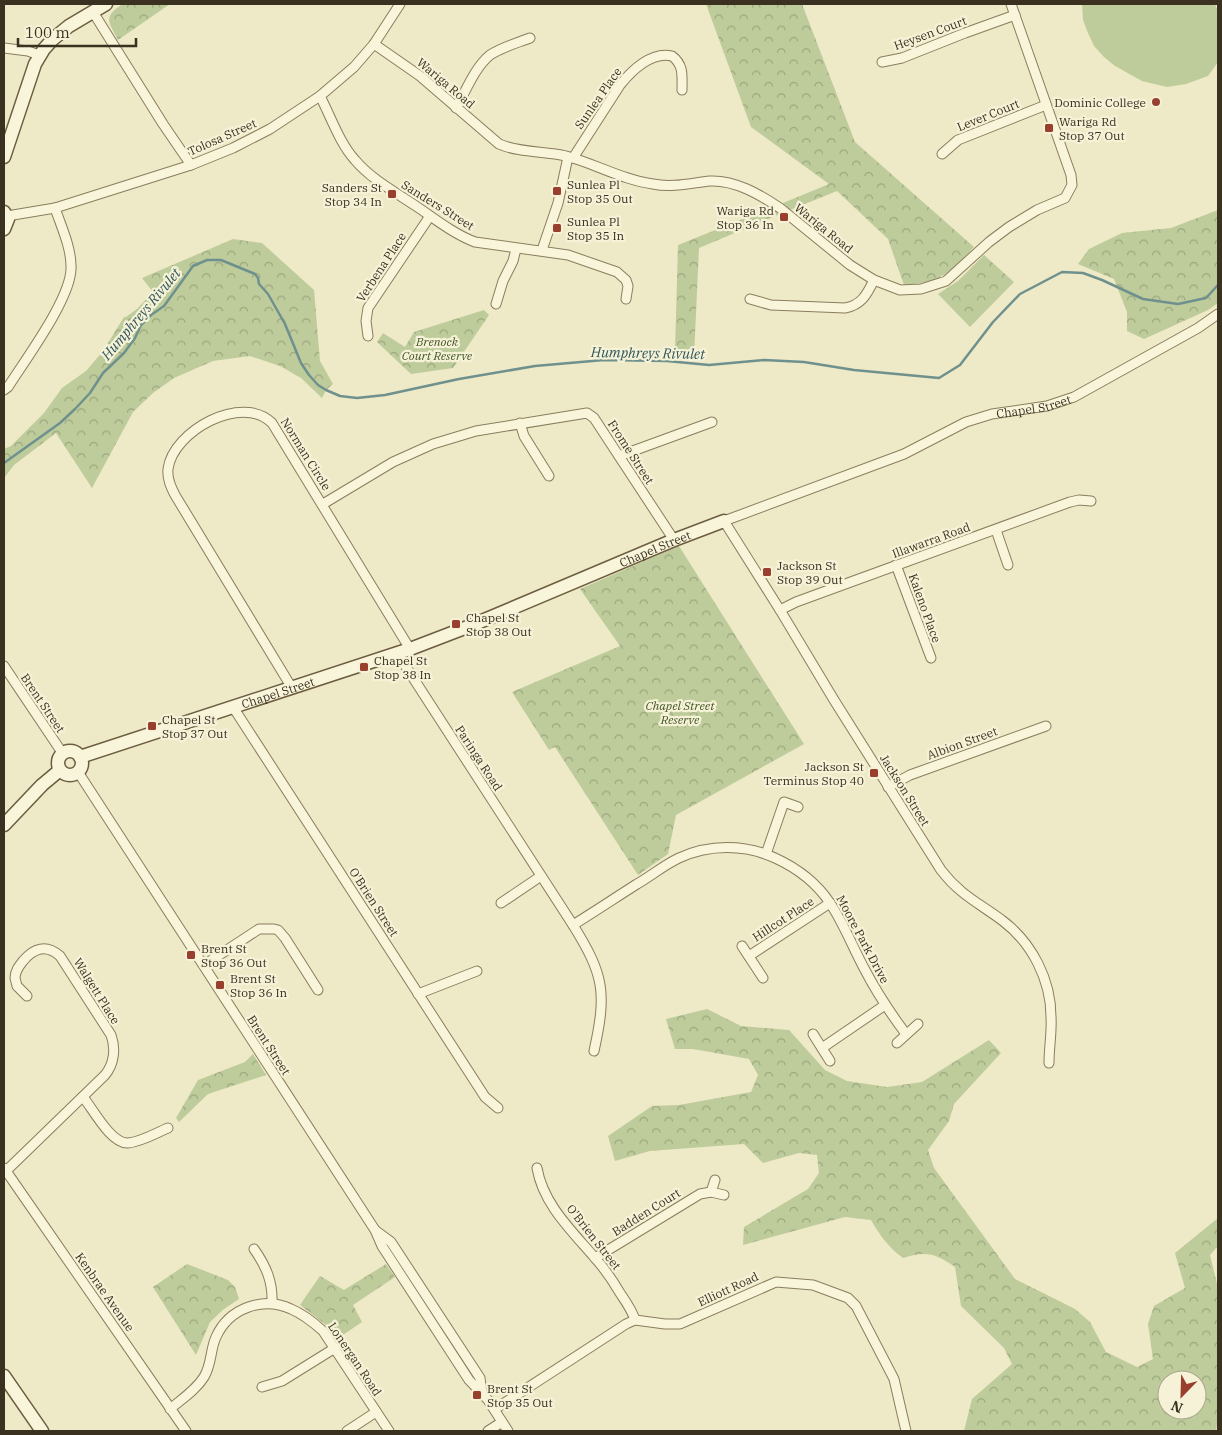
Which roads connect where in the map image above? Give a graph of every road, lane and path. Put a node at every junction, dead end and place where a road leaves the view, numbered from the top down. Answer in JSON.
{"nodes":[{"id":1,"x":106,"y":4,"type":"edge"},
{"id":2,"x":400,"y":4,"type":"edge"},
{"id":3,"x":1011,"y":4,"type":"edge"},
{"id":4,"x":93,"y":12,"type":"junction"},
{"id":5,"x":1015,"y":15,"type":"junction"},
{"id":6,"x":530,"y":38,"type":"dead end"},
{"id":7,"x":374,"y":44,"type":"junction"},
{"id":8,"x":4,"y":48,"type":"edge"},
{"id":9,"x":39,"y":55,"type":"junction"},
{"id":10,"x":882,"y":62,"type":"dead end"},
{"id":11,"x":682,"y":90,"type":"dead end"},
{"id":12,"x":320,"y":96,"type":"junction"},
{"id":13,"x":1046,"y":105,"type":"junction"},
{"id":14,"x":456,"y":108,"type":"junction"},
{"id":15,"x":942,"y":154,"type":"dead end"},
{"id":16,"x":4,"y":157,"type":"edge"},
{"id":17,"x":570,"y":158,"type":"junction"},
{"id":18,"x":191,"y":165,"type":"junction"},
{"id":19,"x":55,"y":208,"type":"junction"},
{"id":20,"x":430,"y":216,"type":"junction"},
{"id":21,"x":5,"y":219,"type":"edge"},
{"id":22,"x":516,"y":249,"type":"junction"},
{"id":23,"x":542,"y":250,"type":"junction"},
{"id":24,"x":874,"y":280,"type":"junction"},
{"id":25,"x":626,"y":299,"type":"dead end"},
{"id":26,"x":750,"y":299,"type":"dead end"},
{"id":27,"x":496,"y":304,"type":"dead end"},
{"id":28,"x":1218,"y":314,"type":"edge"},
{"id":29,"x":368,"y":336,"type":"dead end"},
{"id":30,"x":4,"y":390,"type":"edge"},
{"id":31,"x":712,"y":422,"type":"dead end"},
{"id":32,"x":520,"y":423,"type":"junction"},
{"id":33,"x":619,"y":456,"type":"junction"},
{"id":34,"x":549,"y":476,"type":"dead end"},
{"id":35,"x":1091,"y":501,"type":"dead end"},
{"id":36,"x":323,"y":504,"type":"junction"},
{"id":37,"x":724,"y":522,"type":"junction"},
{"id":38,"x":996,"y":530,"type":"junction"},
{"id":39,"x":674,"y":540,"type":"junction"},
{"id":40,"x":896,"y":565,"type":"junction"},
{"id":41,"x":1008,"y":565,"type":"dead end"},
{"id":42,"x":780,"y":610,"type":"junction"},
{"id":43,"x":410,"y":649,"type":"junction"},
{"id":44,"x":397,"y":654,"type":"junction"},
{"id":45,"x":931,"y":658,"type":"dead end"},
{"id":46,"x":5,"y":672,"type":"edge"},
{"id":47,"x":292,"y":688,"type":"junction"},
{"id":48,"x":233,"y":707,"type":"junction"},
{"id":49,"x":1046,"y":726,"type":"dead end"},
{"id":50,"x":63,"y":754,"type":"junction"},
{"id":51,"x":80,"y":758,"type":"junction"},
{"id":52,"x":60,"y":770,"type":"junction"},
{"id":53,"x":78,"y":772,"type":"junction"},
{"id":54,"x":888,"y":787,"type":"junction"},
{"id":55,"x":798,"y":807,"type":"dead end"},
{"id":56,"x":4,"y":824,"type":"edge"},
{"id":57,"x":766,"y":854,"type":"junction"},
{"id":58,"x":540,"y":876,"type":"junction"},
{"id":59,"x":501,"y":903,"type":"dead end"},
{"id":60,"x":830,"y":903,"type":"junction"},
{"id":61,"x":572,"y":925,"type":"junction"},
{"id":62,"x":742,"y":946,"type":"dead end"},
{"id":63,"x":749,"y":956,"type":"junction"},
{"id":64,"x":204,"y":965,"type":"junction"},
{"id":65,"x":477,"y":971,"type":"dead end"},
{"id":66,"x":763,"y":978,"type":"dead end"},
{"id":67,"x":318,"y":990,"type":"dead end"},
{"id":68,"x":418,"y":994,"type":"junction"},
{"id":69,"x":27,"y":996,"type":"dead end"},
{"id":70,"x":885,"y":1005,"type":"junction"},
{"id":71,"x":918,"y":1024,"type":"dead end"},
{"id":72,"x":813,"y":1034,"type":"dead end"},
{"id":73,"x":906,"y":1034,"type":"junction"},
{"id":74,"x":897,"y":1043,"type":"dead end"},
{"id":75,"x":822,"y":1048,"type":"junction"},
{"id":76,"x":594,"y":1051,"type":"dead end"},
{"id":77,"x":830,"y":1061,"type":"dead end"},
{"id":78,"x":1049,"y":1063,"type":"dead end"},
{"id":79,"x":83,"y":1097,"type":"junction"},
{"id":80,"x":498,"y":1108,"type":"dead end"},
{"id":81,"x":168,"y":1128,"type":"dead end"},
{"id":82,"x":537,"y":1168,"type":"dead end"},
{"id":83,"x":5,"y":1169,"type":"edge"},
{"id":84,"x":715,"y":1180,"type":"dead end"},
{"id":85,"x":712,"y":1192,"type":"junction"},
{"id":86,"x":724,"y":1194,"type":"dead end"},
{"id":87,"x":254,"y":1249,"type":"dead end"},
{"id":88,"x":595,"y":1258,"type":"junction"},
{"id":89,"x":272,"y":1303,"type":"junction"},
{"id":90,"x":634,"y":1320,"type":"junction"},
{"id":91,"x":334,"y":1348,"type":"junction"},
{"id":92,"x":4,"y":1376,"type":"edge"},
{"id":93,"x":262,"y":1386,"type":"dead end"},
{"id":94,"x":170,"y":1409,"type":"junction"},
{"id":95,"x":495,"y":1409,"type":"junction"},
{"id":96,"x":376,"y":1412,"type":"junction"},
{"id":97,"x":502,"y":1422,"type":"junction"},
{"id":98,"x":42,"y":1431,"type":"edge"},
{"id":99,"x":186,"y":1431,"type":"edge"},
{"id":100,"x":347,"y":1431,"type":"edge"},
{"id":101,"x":389,"y":1431,"type":"edge"},
{"id":102,"x":488,"y":1431,"type":"edge"},
{"id":103,"x":508,"y":1431,"type":"edge"},
{"id":104,"x":906,"y":1431,"type":"edge"}],
"edges":[{"from":1,"to":4,"type":"street"},
{"from":2,"to":7,"type":"street","name":"Tolosa Street"},
{"from":3,"to":5,"type":"street","name":"Wariga Road"},
{"from":4,"to":9,"type":"street"},
{"from":4,"to":18,"type":"street"},
{"from":5,"to":10,"type":"street","name":"Heysen Court"},
{"from":5,"to":13,"type":"street","name":"Wariga Road"},
{"from":6,"to":14,"type":"street"},
{"from":7,"to":12,"type":"street","name":"Tolosa Street"},
{"from":7,"to":14,"type":"street","name":"Wariga Road"},
{"from":8,"to":9,"type":"street"},
{"from":9,"to":16,"type":"street"},
{"from":11,"to":17,"type":"street","name":"Sunlea Place"},
{"from":12,"to":18,"type":"street","name":"Tolosa Street"},
{"from":12,"to":20,"type":"street","name":"Sanders Street"},
{"from":13,"to":15,"type":"street","name":"Lever Court"},
{"from":13,"to":24,"type":"street","name":"Wariga Road"},
{"from":14,"to":17,"type":"street","name":"Wariga Road"},
{"from":17,"to":23,"type":"street","name":"Sunlea Place"},
{"from":17,"to":24,"type":"street","name":"Wariga Road"},
{"from":18,"to":19,"type":"street","name":"Tolosa Street"},
{"from":19,"to":21,"type":"street","name":"Tolosa Street"},
{"from":19,"to":30,"type":"street"},
{"from":20,"to":22,"type":"street","name":"Sanders Street"},
{"from":20,"to":29,"type":"street","name":"Verbena Place"},
{"from":22,"to":23,"type":"street","name":"Sanders Street"},
{"from":22,"to":27,"type":"street"},
{"from":23,"to":25,"type":"street","name":"Sanders Street"},
{"from":24,"to":26,"type":"street"},
{"from":28,"to":37,"type":"street","name":"Chapel Street"},
{"from":31,"to":33,"type":"street"},
{"from":32,"to":33,"type":"street","name":"Frome Street"},
{"from":32,"to":34,"type":"street"},
{"from":32,"to":36,"type":"street","name":"Frome Street"},
{"from":33,"to":39,"type":"street","name":"Frome Street"},
{"from":35,"to":38,"type":"street","name":"Illawarra Road"},
{"from":36,"to":43,"type":"street","name":"Norman Circle"},
{"from":36,"to":47,"type":"street","name":"Norman Circle"},
{"from":37,"to":39,"type":"street","name":"Chapel Street"},
{"from":37,"to":42,"type":"street","name":"Jackson Street"},
{"from":38,"to":40,"type":"street","name":"Illawarra Road"},
{"from":38,"to":41,"type":"street"},
{"from":39,"to":43,"type":"street","name":"Chapel Street"},
{"from":40,"to":42,"type":"street","name":"Illawarra Road"},
{"from":40,"to":45,"type":"street","name":"Kaleno Place"},
{"from":42,"to":54,"type":"street","name":"Jackson Street"},
{"from":43,"to":44,"type":"street","name":"Chapel Street"},
{"from":44,"to":47,"type":"street","name":"Chapel Street"},
{"from":44,"to":58,"type":"street","name":"Paringa Road"},
{"from":46,"to":50,"type":"street","name":"Brent Street"},
{"from":47,"to":48,"type":"street","name":"Chapel Street"},
{"from":48,"to":51,"type":"street","name":"Chapel Street"},
{"from":48,"to":68,"type":"street","name":"O'Brien Street"},
{"from":49,"to":54,"type":"street","name":"Albion Street"},
{"from":50,"to":51,"type":"street"},
{"from":50,"to":52,"type":"street"},
{"from":51,"to":53,"type":"street"},
{"from":52,"to":53,"type":"street"},
{"from":52,"to":56,"type":"street"},
{"from":53,"to":64,"type":"street","name":"Brent Street"},
{"from":54,"to":78,"type":"street","name":"Jackson Street"},
{"from":55,"to":57,"type":"street"},
{"from":57,"to":60,"type":"street","name":"Moore Park Drive"},
{"from":57,"to":61,"type":"street","name":"Moore Park Drive"},
{"from":58,"to":59,"type":"street"},
{"from":58,"to":61,"type":"street","name":"Paringa Road"},
{"from":60,"to":63,"type":"street","name":"Hillcot Place"},
{"from":60,"to":70,"type":"street","name":"Moore Park Drive"},
{"from":61,"to":76,"type":"street","name":"Paringa Road"},
{"from":62,"to":63,"type":"street","name":"Hillcot Place"},
{"from":63,"to":66,"type":"street","name":"Hillcot Place"},
{"from":64,"to":67,"type":"street"},
{"from":64,"to":95,"type":"street","name":"Brent Street"},
{"from":65,"to":68,"type":"street"},
{"from":68,"to":80,"type":"street","name":"O'Brien Street"},
{"from":69,"to":79,"type":"street","name":"Walgett Place"},
{"from":70,"to":73,"type":"street","name":"Moore Park Drive"},
{"from":70,"to":75,"type":"street"},
{"from":71,"to":73,"type":"street"},
{"from":72,"to":75,"type":"street"},
{"from":73,"to":74,"type":"street"},
{"from":75,"to":77,"type":"street"},
{"from":79,"to":81,"type":"street"},
{"from":79,"to":83,"type":"street","name":"Walgett Place"},
{"from":82,"to":88,"type":"street","name":"O'Brien Street"},
{"from":83,"to":94,"type":"street","name":"Kenbrae Avenue"},
{"from":84,"to":85,"type":"street"},
{"from":85,"to":86,"type":"street","name":"Badden Court"},
{"from":85,"to":88,"type":"street","name":"Badden Court"},
{"from":87,"to":89,"type":"street"},
{"from":88,"to":90,"type":"street","name":"O'Brien Street"},
{"from":89,"to":91,"type":"street","name":"Lonergan Road"},
{"from":89,"to":94,"type":"street","name":"Lonergan Road"},
{"from":90,"to":95,"type":"street"},
{"from":90,"to":104,"type":"street","name":"Elliott Road"},
{"from":91,"to":93,"type":"street"},
{"from":91,"to":96,"type":"street","name":"Lonergan Road"},
{"from":92,"to":98,"type":"street"},
{"from":94,"to":99,"type":"street","name":"Kenbrae Avenue"},
{"from":95,"to":97,"type":"street","name":"Brent Street"},
{"from":96,"to":100,"type":"street"},
{"from":96,"to":101,"type":"street","name":"Lonergan Road"},
{"from":97,"to":102,"type":"street"},
{"from":97,"to":103,"type":"street","name":"Brent Street"}]}
